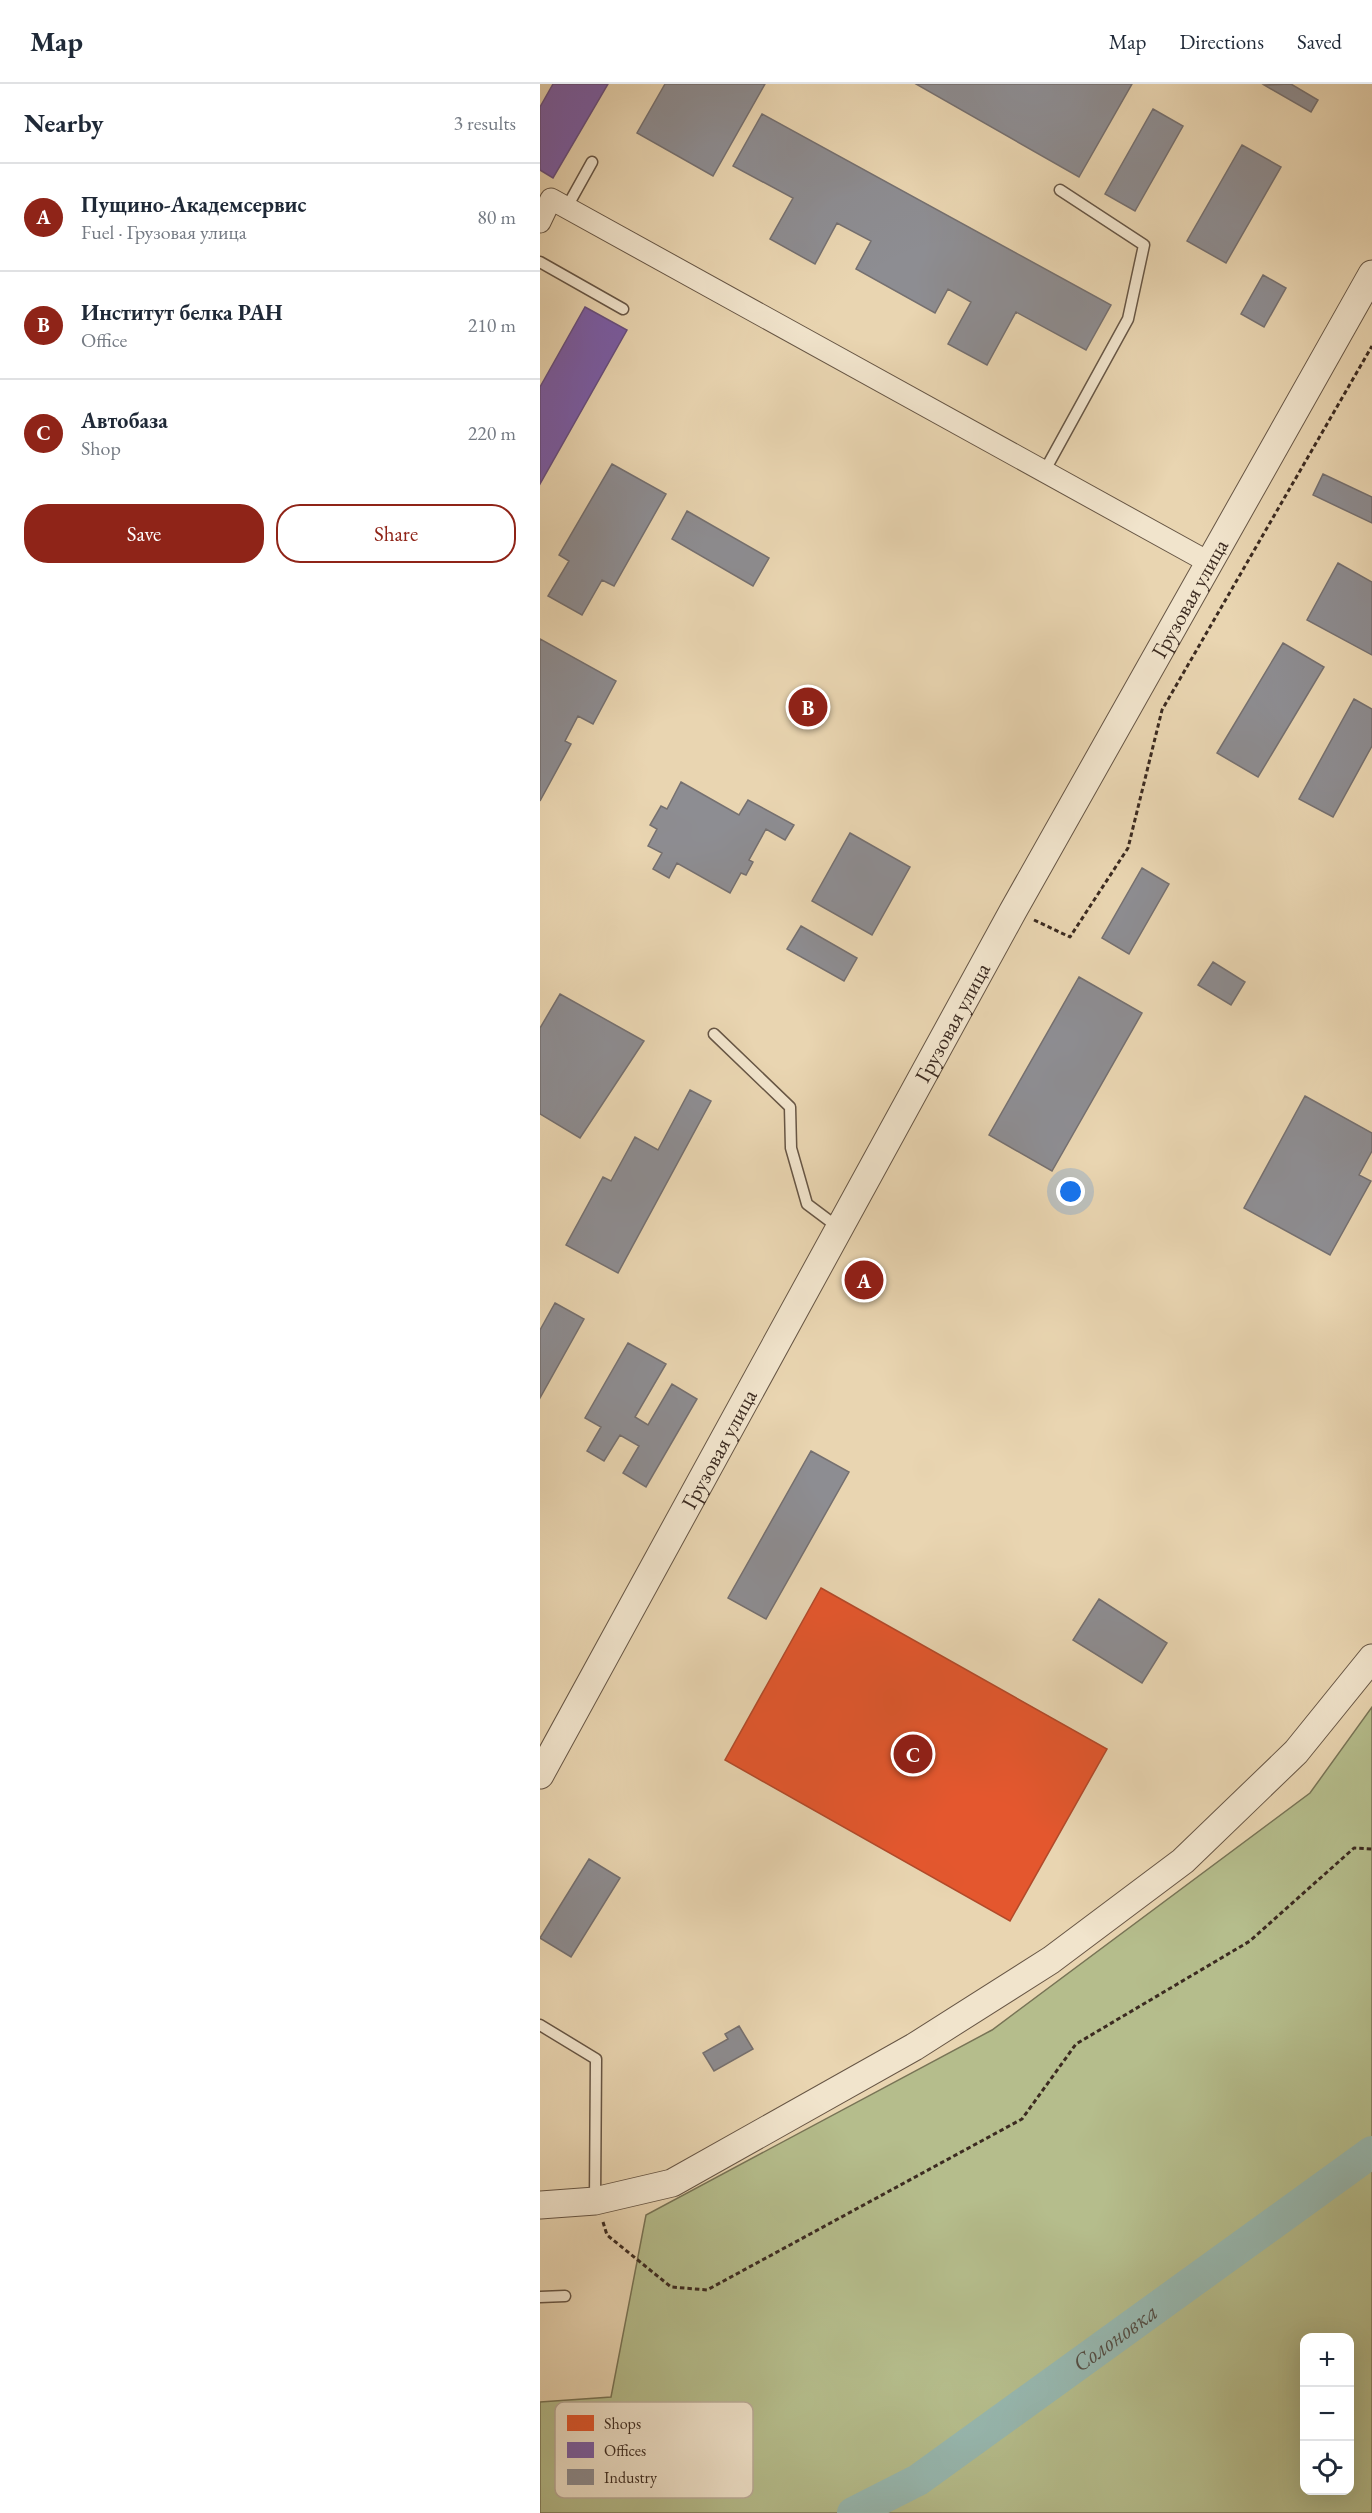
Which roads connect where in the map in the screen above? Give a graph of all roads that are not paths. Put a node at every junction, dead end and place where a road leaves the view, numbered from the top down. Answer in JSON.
{"nodes":[{"id":1,"x":592,"y":162,"type":"dead end"},
{"id":2,"x":1060,"y":190,"type":"dead end"},
{"id":3,"x":567,"y":207,"type":"junction"},
{"id":4,"x":540,"y":222,"type":"edge"},
{"id":5,"x":540,"y":261,"type":"edge"},
{"id":6,"x":1372,"y":273,"type":"edge"},
{"id":7,"x":623,"y":309,"type":"dead end"},
{"id":8,"x":1044,"y":472,"type":"junction"},
{"id":9,"x":1210,"y":563,"type":"junction"},
{"id":10,"x":714,"y":1034,"type":"dead end"},
{"id":11,"x":840,"y":1228,"type":"junction"},
{"id":12,"x":1372,"y":1658,"type":"edge"},
{"id":13,"x":540,"y":1775,"type":"edge"},
{"id":14,"x":540,"y":2025,"type":"edge"},
{"id":15,"x":595,"y":2201,"type":"junction"},
{"id":16,"x":540,"y":2205,"type":"edge"},
{"id":17,"x":540,"y":2296,"type":"edge"},
{"id":18,"x":565,"y":2296,"type":"dead end"}],
"edges":[{"from":1,"to":3,"type":"lane"},
{"from":2,"to":8,"type":"lane"},
{"from":3,"to":4,"type":"street"},
{"from":3,"to":8,"type":"street"},
{"from":5,"to":7,"type":"lane"},
{"from":6,"to":9,"type":"street","name":"Грузовая улица"},
{"from":8,"to":9,"type":"street"},
{"from":9,"to":11,"type":"street","name":"Грузовая улица"},
{"from":10,"to":11,"type":"lane"},
{"from":11,"to":13,"type":"street","name":"Грузовая улица"},
{"from":12,"to":15,"type":"street"},
{"from":14,"to":15,"type":"lane"},
{"from":15,"to":16,"type":"street"},
{"from":17,"to":18,"type":"lane"}]}
